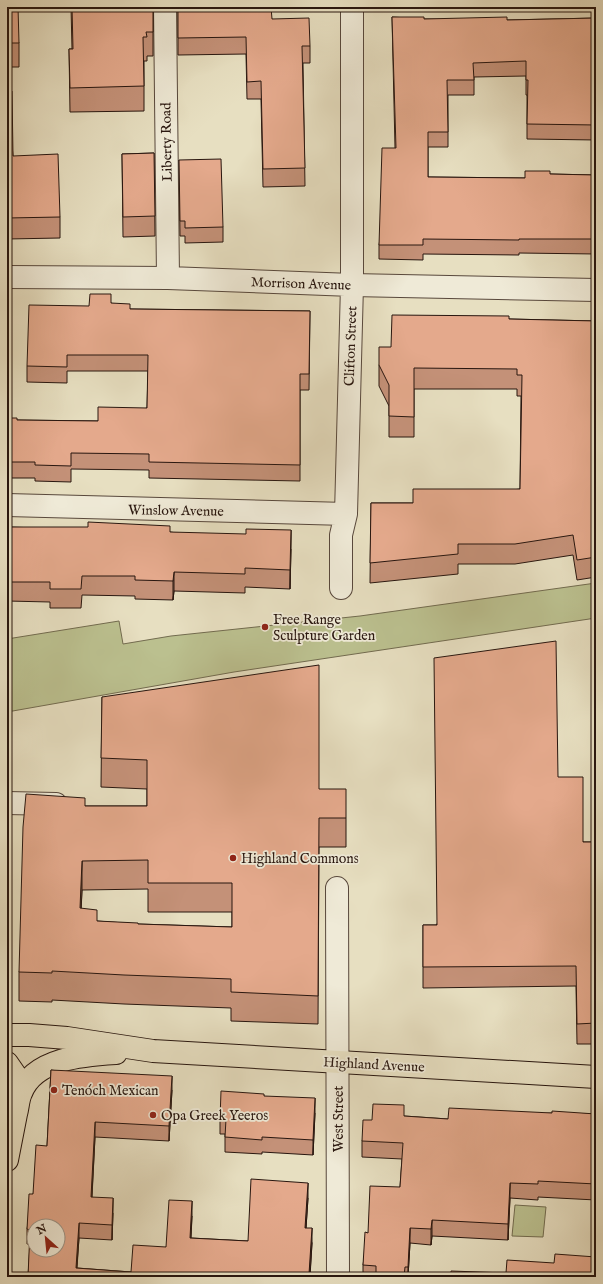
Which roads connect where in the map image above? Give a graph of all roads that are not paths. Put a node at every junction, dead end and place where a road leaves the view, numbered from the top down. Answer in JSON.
{"nodes":[{"id":1,"x":165,"y":7,"type":"edge"},
{"id":2,"x":352,"y":7,"type":"edge"},
{"id":3,"x":7,"y":276,"type":"edge"},
{"id":4,"x":168,"y":278,"type":"junction"},
{"id":5,"x":352,"y":285,"type":"junction"},
{"id":6,"x":596,"y":290,"type":"edge"},
{"id":7,"x":7,"y":506,"type":"edge"},
{"id":8,"x":346,"y":514,"type":"junction"},
{"id":9,"x":341,"y":588,"type":"dead end"},
{"id":10,"x":7,"y":803,"type":"edge"},
{"id":11,"x":74,"y":804,"type":"edge"},
{"id":12,"x":338,"y":888,"type":"dead end"},
{"id":13,"x":7,"y":1035,"type":"edge"},
{"id":14,"x":153,"y":1051,"type":"junction"},
{"id":15,"x":339,"y":1062,"type":"junction"},
{"id":16,"x":7,"y":1063,"type":"edge"},
{"id":17,"x":596,"y":1077,"type":"edge"},
{"id":18,"x":20,"y":1094,"type":"junction"},
{"id":19,"x":7,"y":1160,"type":"edge"},
{"id":20,"x":338,"y":1277,"type":"edge"}],
"edges":[{"from":1,"to":4,"type":"street","name":"Liberty Road"},
{"from":2,"to":5,"type":"street","name":"Clifton Street"},
{"from":3,"to":4,"type":"street","name":"Morrison Avenue"},
{"from":4,"to":5,"type":"street","name":"Morrison Avenue"},
{"from":5,"to":6,"type":"street","name":"Morrison Avenue"},
{"from":5,"to":8,"type":"street","name":"Clifton Street"},
{"from":7,"to":8,"type":"street","name":"Winslow Avenue"},
{"from":8,"to":9,"type":"street","name":"Clifton Street"},
{"from":10,"to":11,"type":"street"},
{"from":12,"to":15,"type":"street","name":"West Street"},
{"from":13,"to":14,"type":"main road","name":"Highland Avenue"},
{"from":14,"to":15,"type":"main road","name":"Highland Avenue"},
{"from":14,"to":18,"type":"main road","name":"Highland Avenue"},
{"from":15,"to":17,"type":"main road","name":"Highland Avenue"},
{"from":15,"to":20,"type":"street","name":"West Street"},
{"from":16,"to":18,"type":"main road"},
{"from":18,"to":19,"type":"main road"}]}
